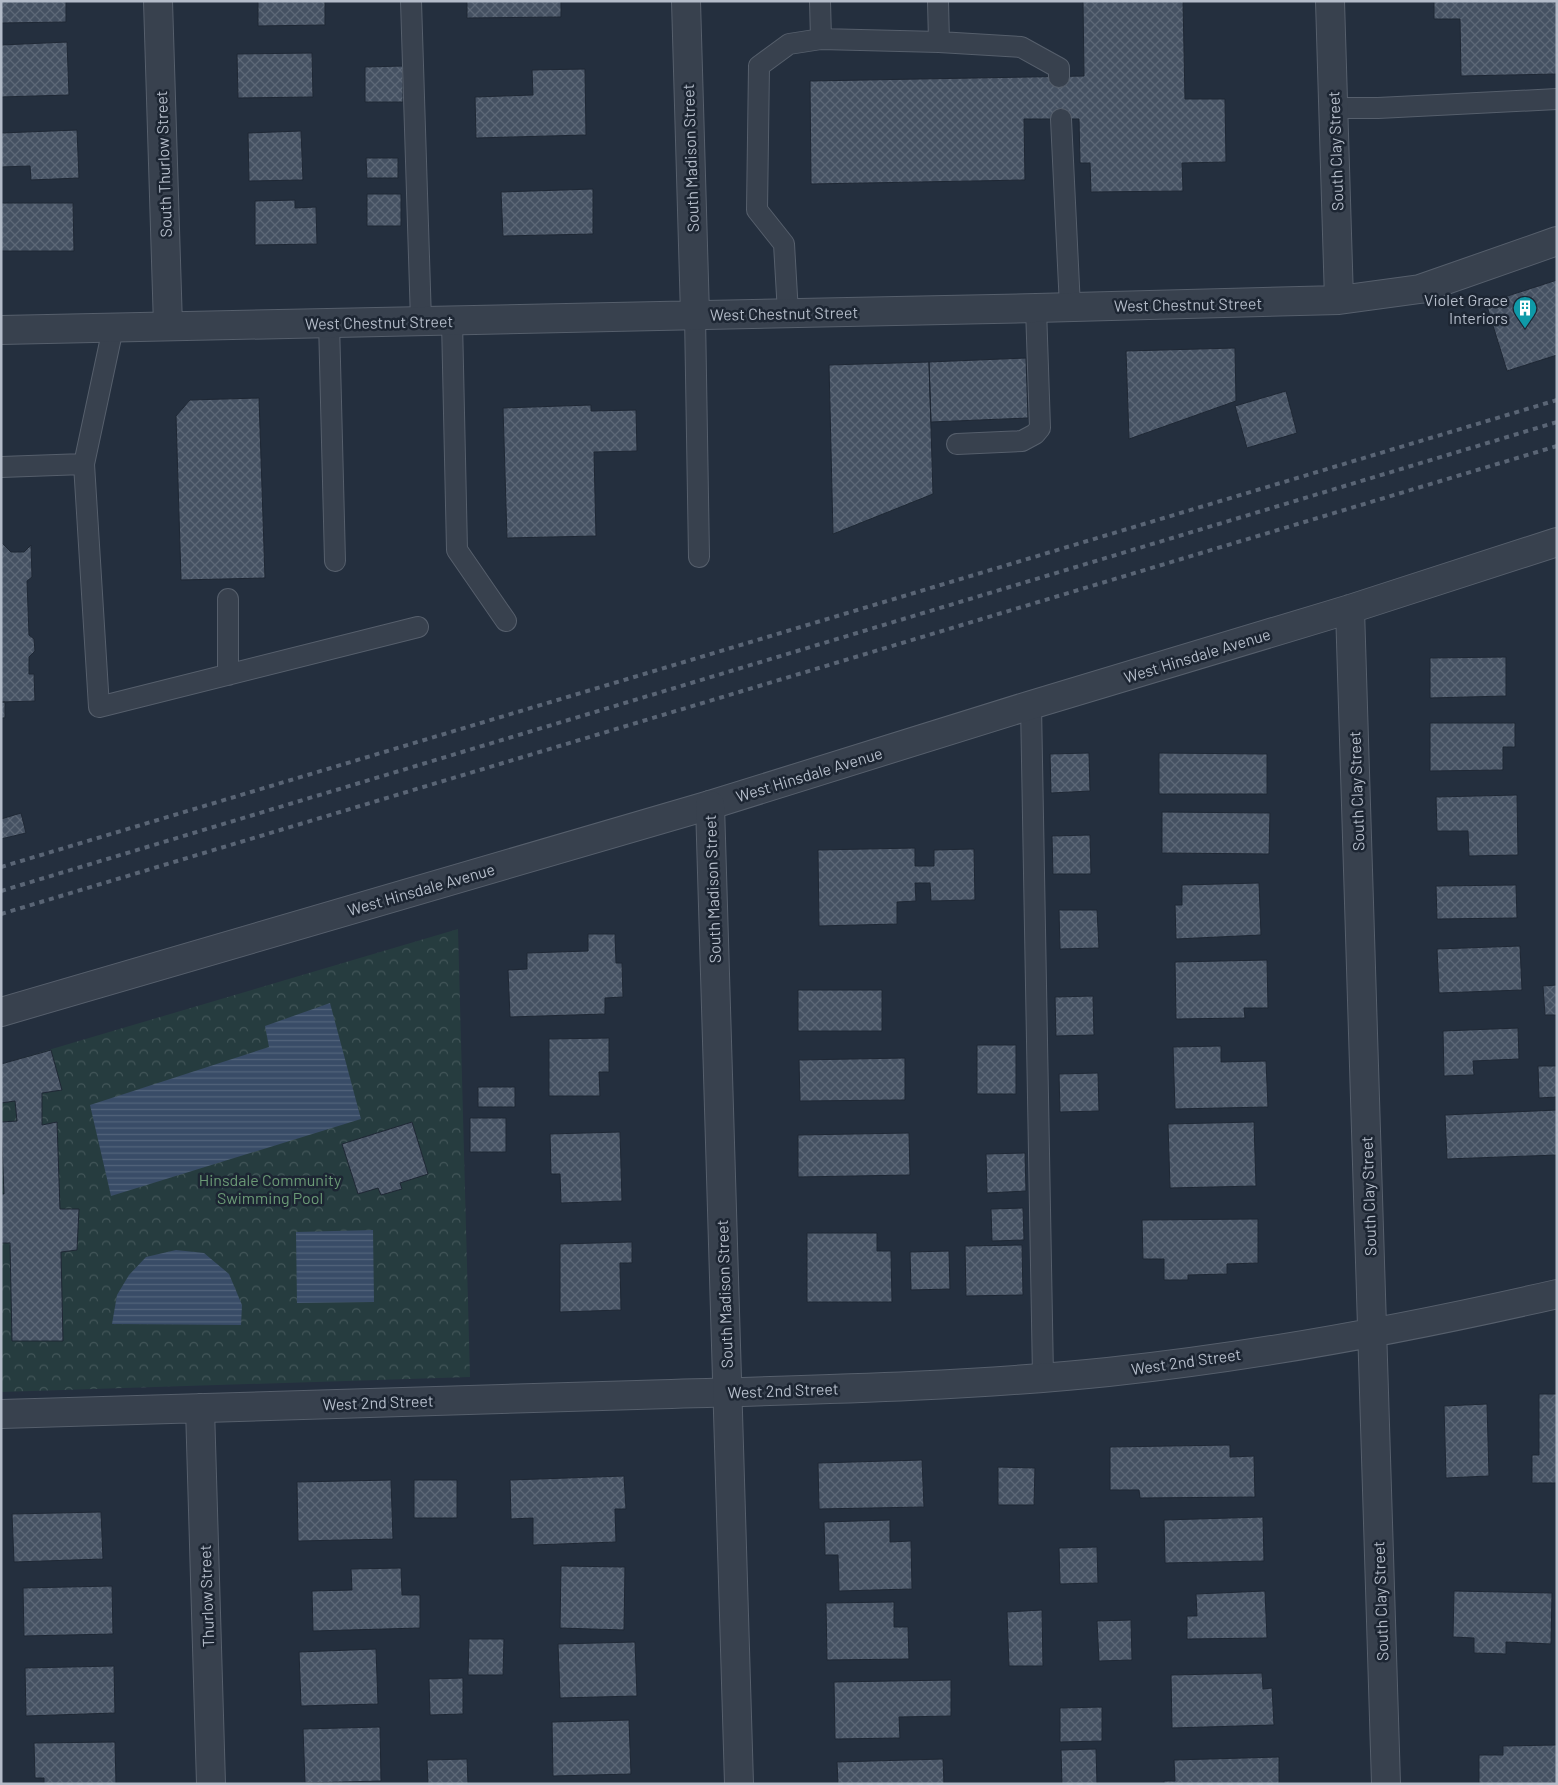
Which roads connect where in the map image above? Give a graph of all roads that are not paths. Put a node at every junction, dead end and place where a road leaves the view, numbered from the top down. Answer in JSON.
{"nodes":[{"id":1,"x":158,"y":1,"type":"edge"},
{"id":2,"x":412,"y":1,"type":"edge"},
{"id":3,"x":686,"y":1,"type":"edge"},
{"id":4,"x":820,"y":1,"type":"edge"},
{"id":5,"x":938,"y":1,"type":"edge"},
{"id":6,"x":1330,"y":1,"type":"edge"},
{"id":7,"x":821,"y":38,"type":"junction"},
{"id":8,"x":939,"y":42,"type":"junction"},
{"id":9,"x":1060,"y":77,"type":"dead end"},
{"id":10,"x":1557,"y":99,"type":"edge"},
{"id":11,"x":1333,"y":108,"type":"junction"},
{"id":12,"x":1061,"y":119,"type":"dead end"},
{"id":13,"x":1557,"y":240,"type":"edge"},
{"id":14,"x":1339,"y":300,"type":"junction"},
{"id":15,"x":1070,"y":307,"type":"junction"},
{"id":16,"x":1036,"y":308,"type":"junction"},
{"id":17,"x":788,"y":313,"type":"junction"},
{"id":18,"x":695,"y":315,"type":"junction"},
{"id":19,"x":420,"y":321,"type":"junction"},
{"id":20,"x":452,"y":321,"type":"junction"},
{"id":21,"x":329,"y":322,"type":"junction"},
{"id":22,"x":168,"y":326,"type":"junction"},
{"id":23,"x":114,"y":328,"type":"junction"},
{"id":24,"x":1,"y":330,"type":"edge"},
{"id":25,"x":957,"y":444,"type":"dead end"},
{"id":26,"x":84,"y":464,"type":"junction"},
{"id":27,"x":1,"y":467,"type":"edge"},
{"id":28,"x":1557,"y":542,"type":"edge"},
{"id":29,"x":698,"y":558,"type":"dead end"},
{"id":30,"x":335,"y":561,"type":"dead end"},
{"id":31,"x":228,"y":599,"type":"dead end"},
{"id":32,"x":1350,"y":608,"type":"junction"},
{"id":33,"x":506,"y":621,"type":"dead end"},
{"id":34,"x":418,"y":627,"type":"dead end"},
{"id":35,"x":228,"y":675,"type":"junction"},
{"id":36,"x":1031,"y":705,"type":"junction"},
{"id":37,"x":710,"y":805,"type":"junction"},
{"id":38,"x":1,"y":1012,"type":"edge"},
{"id":39,"x":1557,"y":1294,"type":"edge"},
{"id":40,"x":1373,"y":1332,"type":"junction"},
{"id":41,"x":1043,"y":1377,"type":"junction"},
{"id":42,"x":727,"y":1392,"type":"junction"},
{"id":43,"x":200,"y":1408,"type":"junction"},
{"id":44,"x":1,"y":1414,"type":"edge"},
{"id":45,"x":211,"y":1784,"type":"edge"},
{"id":46,"x":739,"y":1784,"type":"edge"},
{"id":47,"x":1386,"y":1784,"type":"edge"}],
"edges":[{"from":1,"to":22,"type":"street","name":"South Thurlow Street"},
{"from":2,"to":19,"type":"lane"},
{"from":3,"to":18,"type":"street","name":"South Madison Street"},
{"from":4,"to":7,"type":"lane"},
{"from":5,"to":8,"type":"lane"},
{"from":6,"to":11,"type":"street","name":"South Clay Street"},
{"from":7,"to":8,"type":"lane"},
{"from":7,"to":17,"type":"lane"},
{"from":8,"to":9,"type":"lane"},
{"from":10,"to":11,"type":"lane"},
{"from":11,"to":14,"type":"street","name":"South Clay Street"},
{"from":12,"to":15,"type":"lane"},
{"from":13,"to":14,"type":"street","name":"West Chestnut Street"},
{"from":14,"to":15,"type":"street","name":"West Chestnut Street"},
{"from":15,"to":16,"type":"street","name":"West Chestnut Street"},
{"from":16,"to":17,"type":"street","name":"West Chestnut Street"},
{"from":16,"to":25,"type":"lane"},
{"from":17,"to":18,"type":"street","name":"West Chestnut Street"},
{"from":18,"to":20,"type":"street","name":"West Chestnut Street"},
{"from":18,"to":29,"type":"lane"},
{"from":19,"to":20,"type":"street","name":"West Chestnut Street"},
{"from":19,"to":21,"type":"street","name":"West Chestnut Street"},
{"from":20,"to":33,"type":"lane"},
{"from":21,"to":22,"type":"street","name":"West Chestnut Street"},
{"from":21,"to":30,"type":"lane"},
{"from":22,"to":23,"type":"street","name":"West Chestnut Street"},
{"from":23,"to":24,"type":"street","name":"West Chestnut Street"},
{"from":23,"to":26,"type":"lane"},
{"from":26,"to":27,"type":"lane"},
{"from":26,"to":35,"type":"lane"},
{"from":28,"to":32,"type":"street","name":"West Hinsdale Avenue"},
{"from":31,"to":35,"type":"lane"},
{"from":32,"to":36,"type":"street","name":"West Hinsdale Avenue"},
{"from":32,"to":40,"type":"street","name":"South Clay Street"},
{"from":34,"to":35,"type":"lane"},
{"from":36,"to":37,"type":"street","name":"West Hinsdale Avenue"},
{"from":36,"to":41,"type":"lane"},
{"from":37,"to":38,"type":"street","name":"West Hinsdale Avenue"},
{"from":37,"to":42,"type":"street","name":"South Madison Street"},
{"from":39,"to":40,"type":"street","name":"West 2nd Street"},
{"from":40,"to":41,"type":"street","name":"West 2nd Street"},
{"from":40,"to":47,"type":"street","name":"South Clay Street"},
{"from":41,"to":42,"type":"street","name":"West 2nd Street"},
{"from":42,"to":43,"type":"street","name":"West 2nd Street"},
{"from":42,"to":46,"type":"street","name":"South Madison Street"},
{"from":43,"to":44,"type":"street","name":"West 2nd Street"},
{"from":43,"to":45,"type":"street","name":"Thurlow Street"}]}
